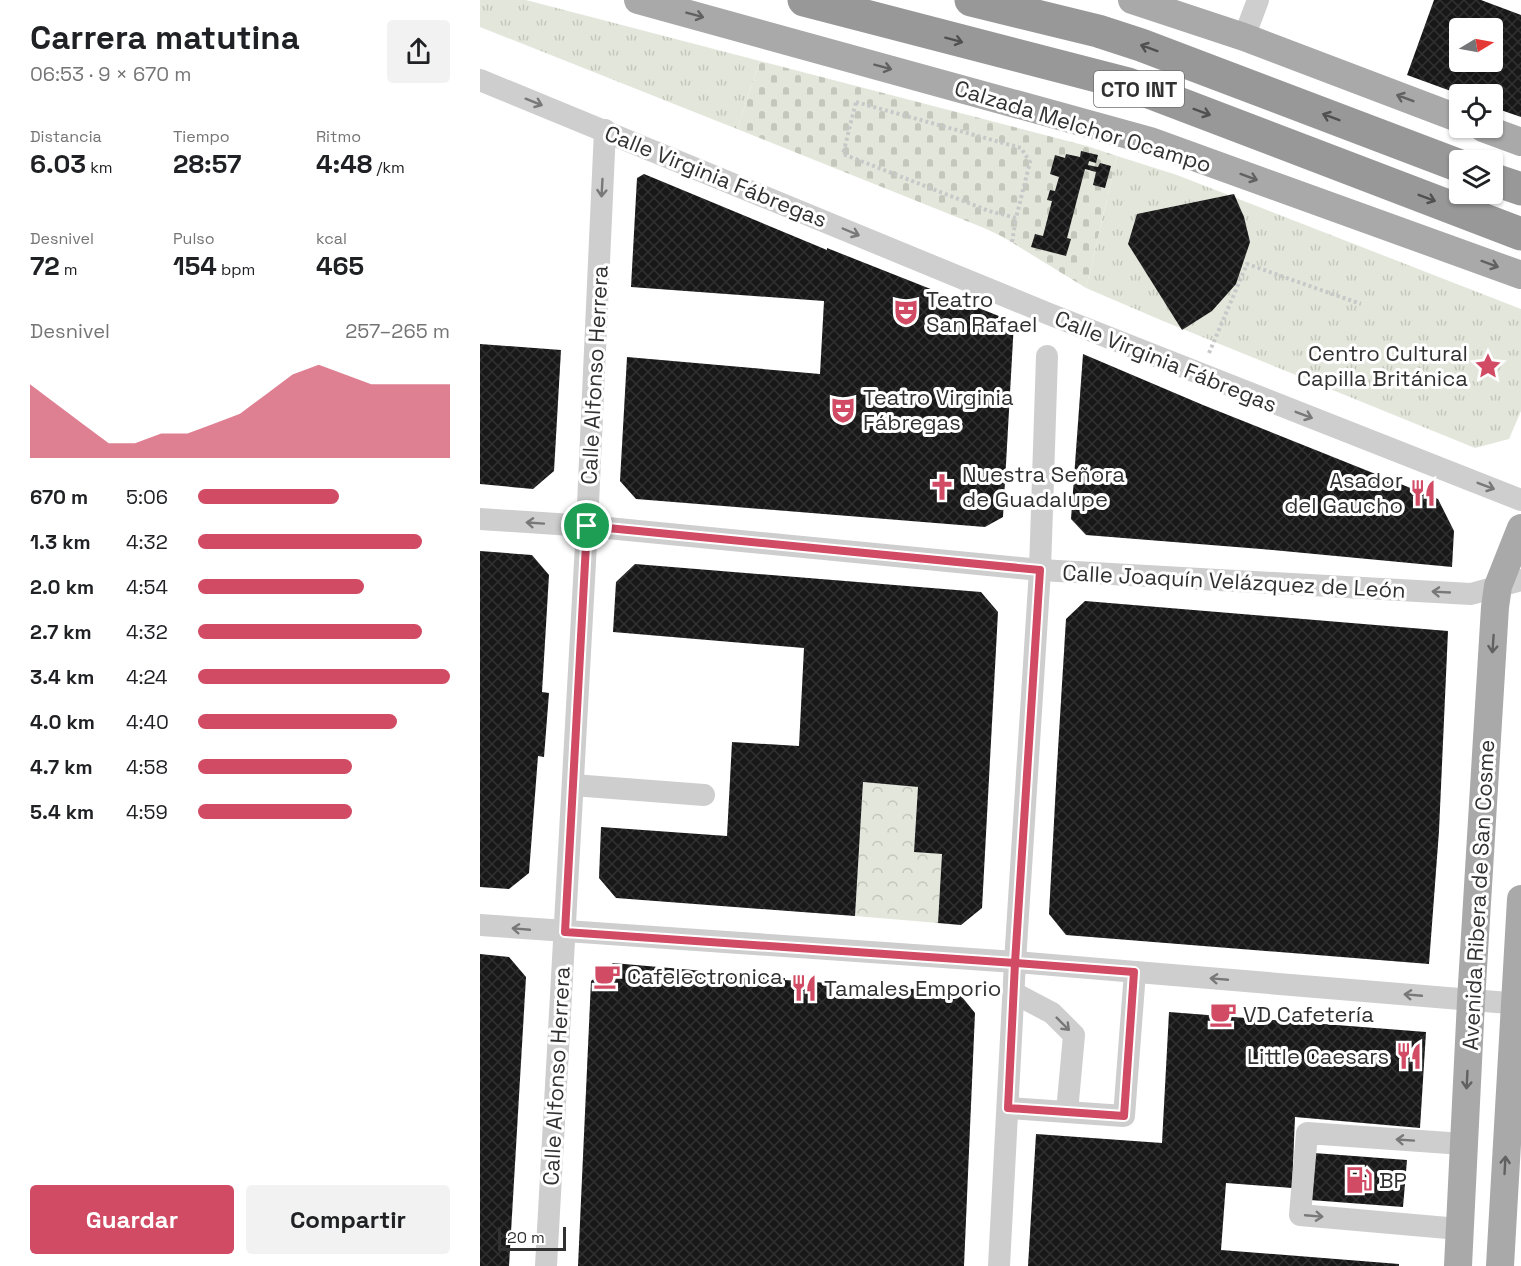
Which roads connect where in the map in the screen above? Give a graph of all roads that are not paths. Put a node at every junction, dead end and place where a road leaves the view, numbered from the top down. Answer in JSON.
{"nodes":[{"id":1,"x":638,"y":0,"type":"edge"},
{"id":2,"x":804,"y":0,"type":"edge"},
{"id":3,"x":971,"y":0,"type":"edge"},
{"id":4,"x":1132,"y":0,"type":"edge"},
{"id":5,"x":1258,"y":0,"type":"edge"},
{"id":6,"x":1244,"y":36,"type":"junction"},
{"id":7,"x":480,"y":80,"type":"edge"},
{"id":8,"x":1449,"y":115,"type":"edge"},
{"id":9,"x":605,"y":130,"type":"junction"},
{"id":10,"x":1503,"y":135,"type":"edge"},
{"id":11,"x":1521,"y":142,"type":"edge"},
{"id":12,"x":1449,"y":162,"type":"edge"},
{"id":13,"x":1503,"y":182,"type":"edge"},
{"id":14,"x":1521,"y":189,"type":"edge"},
{"id":15,"x":1521,"y":234,"type":"edge"},
{"id":16,"x":1521,"y":274,"type":"edge"},
{"id":17,"x":1047,"y":356,"type":"dead end"},
{"id":18,"x":1521,"y":500,"type":"edge"},
{"id":19,"x":480,"y":519,"type":"edge"},
{"id":20,"x":587,"y":526,"type":"junction"},
{"id":21,"x":1521,"y":528,"type":"edge"},
{"id":22,"x":1040,"y":570,"type":"junction"},
{"id":23,"x":1510,"y":583,"type":"edge"},
{"id":24,"x":573,"y":785,"type":"junction"},
{"id":25,"x":704,"y":795,"type":"dead end"},
{"id":26,"x":1521,"y":900,"type":"edge"},
{"id":27,"x":480,"y":925,"type":"edge"},
{"id":28,"x":565,"y":932,"type":"junction"},
{"id":29,"x":1015,"y":963,"type":"junction"},
{"id":30,"x":1134,"y":972,"type":"junction"},
{"id":31,"x":1014,"y":993,"type":"junction"},
{"id":32,"x":1471,"y":1000,"type":"junction"},
{"id":33,"x":1518,"y":1004,"type":"edge"},
{"id":34,"x":1008,"y":1108,"type":"junction"},
{"id":35,"x":1067,"y":1112,"type":"junction"},
{"id":36,"x":1463,"y":1144,"type":"junction"},
{"id":37,"x":1511,"y":1224,"type":"edge"},
{"id":38,"x":1460,"y":1229,"type":"junction"},
{"id":39,"x":546,"y":1266,"type":"edge"},
{"id":40,"x":999,"y":1266,"type":"edge"},
{"id":41,"x":1458,"y":1266,"type":"edge"},
{"id":42,"x":1500,"y":1266,"type":"edge"}],
"edges":[{"from":1,"to":16,"type":"main road","name":"Calzada Melchor Ocampo","number":"CTO INT","one_way":true},
{"from":2,"to":15,"type":"highway","number":"CTO INT","one_way":true},
{"from":12,"to":3,"type":"highway","number":"CTO INT","one_way":true},
{"from":4,"to":6,"type":"main road"},
{"from":5,"to":6,"type":"street"},
{"from":8,"to":6,"type":"main road","one_way":true},
{"from":7,"to":9,"type":"street","name":"Calle Virginia Fábregas","one_way":true},
{"from":9,"to":18,"type":"street","name":"Calle Virginia Fábregas","one_way":true},
{"from":9,"to":20,"type":"street","name":"Calle Alfonso Herrera","one_way":true},
{"from":10,"to":11,"type":"main road"},
{"from":13,"to":14,"type":"highway"},
{"from":17,"to":22,"type":"street"},
{"from":20,"to":19,"type":"street","name":"Calle Joaquín Velázquez de León","one_way":true},
{"from":20,"to":22,"type":"street","name":"Calle Joaquín Velázquez de León"},
{"from":20,"to":24,"type":"street","name":"Calle Alfonso Herrera"},
{"from":21,"to":23,"type":"main road","name":"Avenida Ribera de San Cosme"},
{"from":23,"to":22,"type":"street","name":"Calle Joaquín Velázquez de León","one_way":true},
{"from":22,"to":29,"type":"street"},
{"from":23,"to":32,"type":"main road","name":"Avenida Ribera de San Cosme","one_way":true},
{"from":24,"to":25,"type":"street"},
{"from":24,"to":28,"type":"street","name":"Calle Alfonso Herrera"},
{"from":26,"to":33,"type":"main road","name":"Avenida Ribera de San Cosme"},
{"from":28,"to":27,"type":"street","one_way":true},
{"from":28,"to":29,"type":"street"},
{"from":28,"to":39,"type":"street","name":"Calle Alfonso Herrera"},
{"from":29,"to":30,"type":"street"},
{"from":29,"to":31,"type":"street"},
{"from":32,"to":30,"type":"street","one_way":true},
{"from":30,"to":35,"type":"street"},
{"from":31,"to":34,"type":"street"},
{"from":31,"to":35,"type":"street","one_way":true},
{"from":32,"to":33,"type":"street"},
{"from":32,"to":36,"type":"main road","name":"Avenida Ribera de San Cosme","one_way":true},
{"from":37,"to":33,"type":"main road","name":"Avenida Ribera de San Cosme","one_way":true},
{"from":34,"to":35,"type":"street"},
{"from":34,"to":40,"type":"street"},
{"from":36,"to":38,"type":"main road","name":"Avenida Ribera de San Cosme"},
{"from":36,"to":38,"type":"street","one_way":true},
{"from":37,"to":42,"type":"main road","name":"Avenida Ribera de San Cosme"},
{"from":38,"to":41,"type":"main road","name":"Avenida Ribera de San Cosme"}]}
